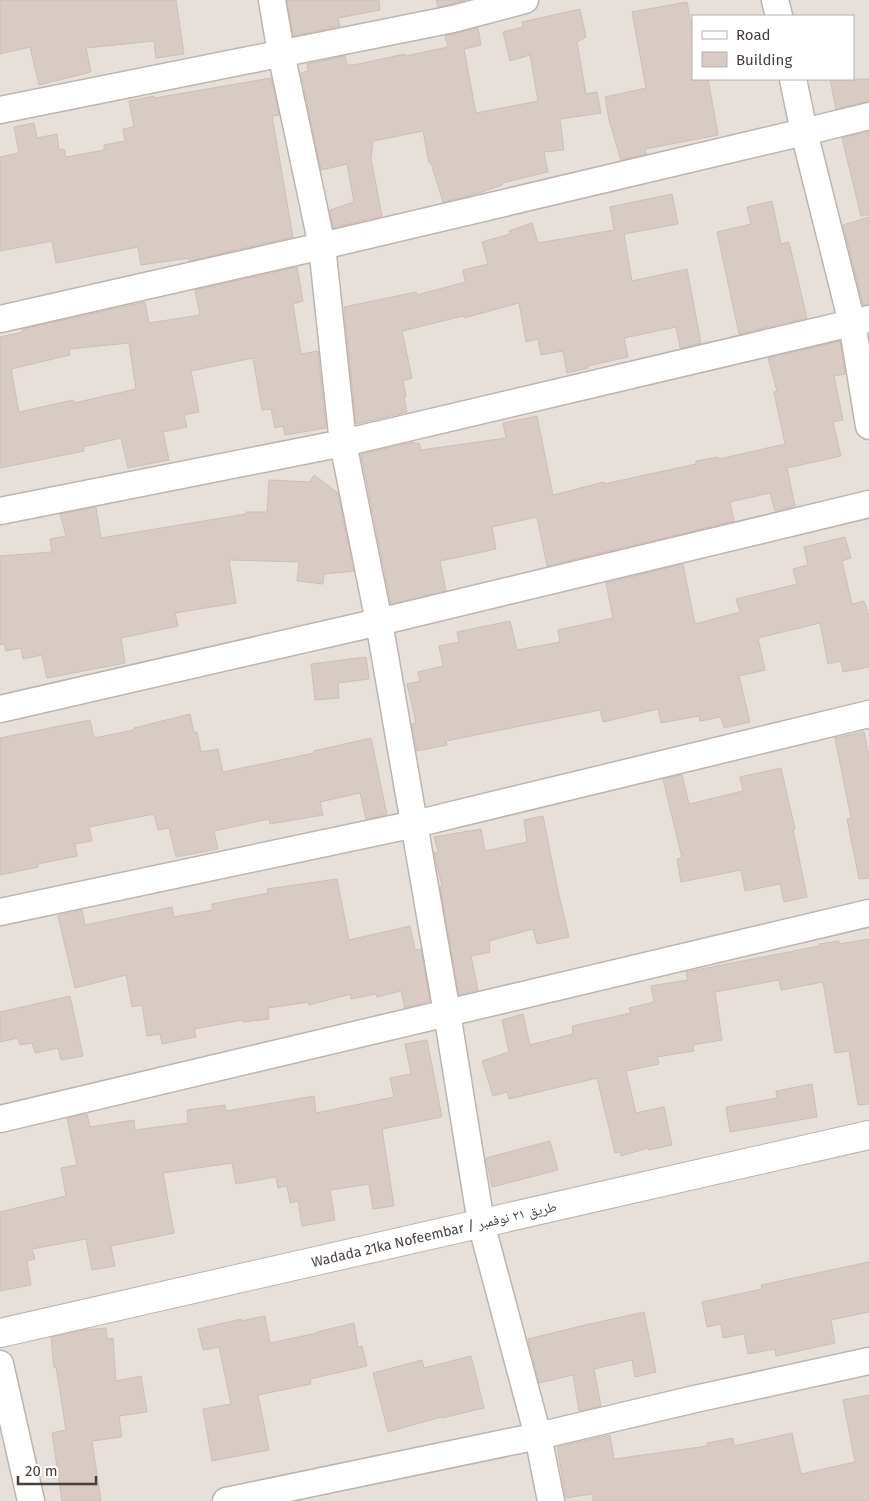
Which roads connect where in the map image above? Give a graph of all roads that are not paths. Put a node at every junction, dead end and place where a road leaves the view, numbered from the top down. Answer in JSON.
{"nodes":[{"id":1,"x":272,"y":0,"type":"edge"},
{"id":2,"x":525,"y":0,"type":"edge"},
{"id":3,"x":775,"y":0,"type":"edge"},
{"id":4,"x":779,"y":15,"type":"edge"},
{"id":5,"x":280,"y":53,"type":"junction"},
{"id":6,"x":792,"y":80,"type":"edge"},
{"id":7,"x":0,"y":110,"type":"edge"},
{"id":8,"x":869,"y":116,"type":"edge"},
{"id":9,"x":804,"y":132,"type":"junction"},
{"id":10,"x":322,"y":246,"type":"junction"},
{"id":11,"x":0,"y":319,"type":"edge"},
{"id":12,"x":860,"y":321,"type":"edge"},
{"id":13,"x":869,"y":426,"type":"edge"},
{"id":14,"x":342,"y":443,"type":"junction"},
{"id":15,"x":869,"y":504,"type":"edge"},
{"id":16,"x":0,"y":511,"type":"edge"},
{"id":17,"x":379,"y":622,"type":"junction"},
{"id":18,"x":0,"y":709,"type":"edge"},
{"id":19,"x":869,"y":714,"type":"edge"},
{"id":20,"x":415,"y":824,"type":"junction"},
{"id":21,"x":0,"y":912,"type":"edge"},
{"id":22,"x":869,"y":913,"type":"edge"},
{"id":23,"x":447,"y":1014,"type":"junction"},
{"id":24,"x":0,"y":1120,"type":"edge"},
{"id":25,"x":869,"y":1136,"type":"edge"},
{"id":26,"x":481,"y":1223,"type":"junction"},
{"id":27,"x":0,"y":1333,"type":"edge"},
{"id":28,"x":869,"y":1361,"type":"edge"},
{"id":29,"x":0,"y":1364,"type":"edge"},
{"id":30,"x":538,"y":1436,"type":"junction"},
{"id":31,"x":31,"y":1501,"type":"edge"},
{"id":32,"x":226,"y":1501,"type":"edge"},
{"id":33,"x":550,"y":1501,"type":"edge"}],
"edges":[{"from":1,"to":5,"type":"street"},
{"from":2,"to":5,"type":"street"},
{"from":3,"to":4,"type":"street"},
{"from":5,"to":7,"type":"street"},
{"from":5,"to":10,"type":"street"},
{"from":6,"to":9,"type":"street"},
{"from":8,"to":9,"type":"street"},
{"from":9,"to":10,"type":"street"},
{"from":9,"to":12,"type":"street"},
{"from":10,"to":11,"type":"street"},
{"from":10,"to":14,"type":"street"},
{"from":12,"to":13,"type":"street"},
{"from":12,"to":14,"type":"street"},
{"from":14,"to":16,"type":"street"},
{"from":14,"to":17,"type":"street"},
{"from":15,"to":17,"type":"street"},
{"from":17,"to":18,"type":"street"},
{"from":17,"to":20,"type":"street"},
{"from":19,"to":20,"type":"street"},
{"from":20,"to":21,"type":"street"},
{"from":20,"to":23,"type":"street"},
{"from":22,"to":23,"type":"street"},
{"from":23,"to":24,"type":"street"},
{"from":23,"to":26,"type":"street"},
{"from":25,"to":26,"type":"street","name":"Wadada 21ka Nofeembar / طريق ٢١ نوفمبر"},
{"from":26,"to":27,"type":"street","name":"Wadada 21ka Nofeembar / طريق ٢١ نوفمبر"},
{"from":26,"to":30,"type":"street"},
{"from":28,"to":30,"type":"street"},
{"from":29,"to":31,"type":"street"},
{"from":30,"to":32,"type":"street"},
{"from":30,"to":33,"type":"street"}]}
